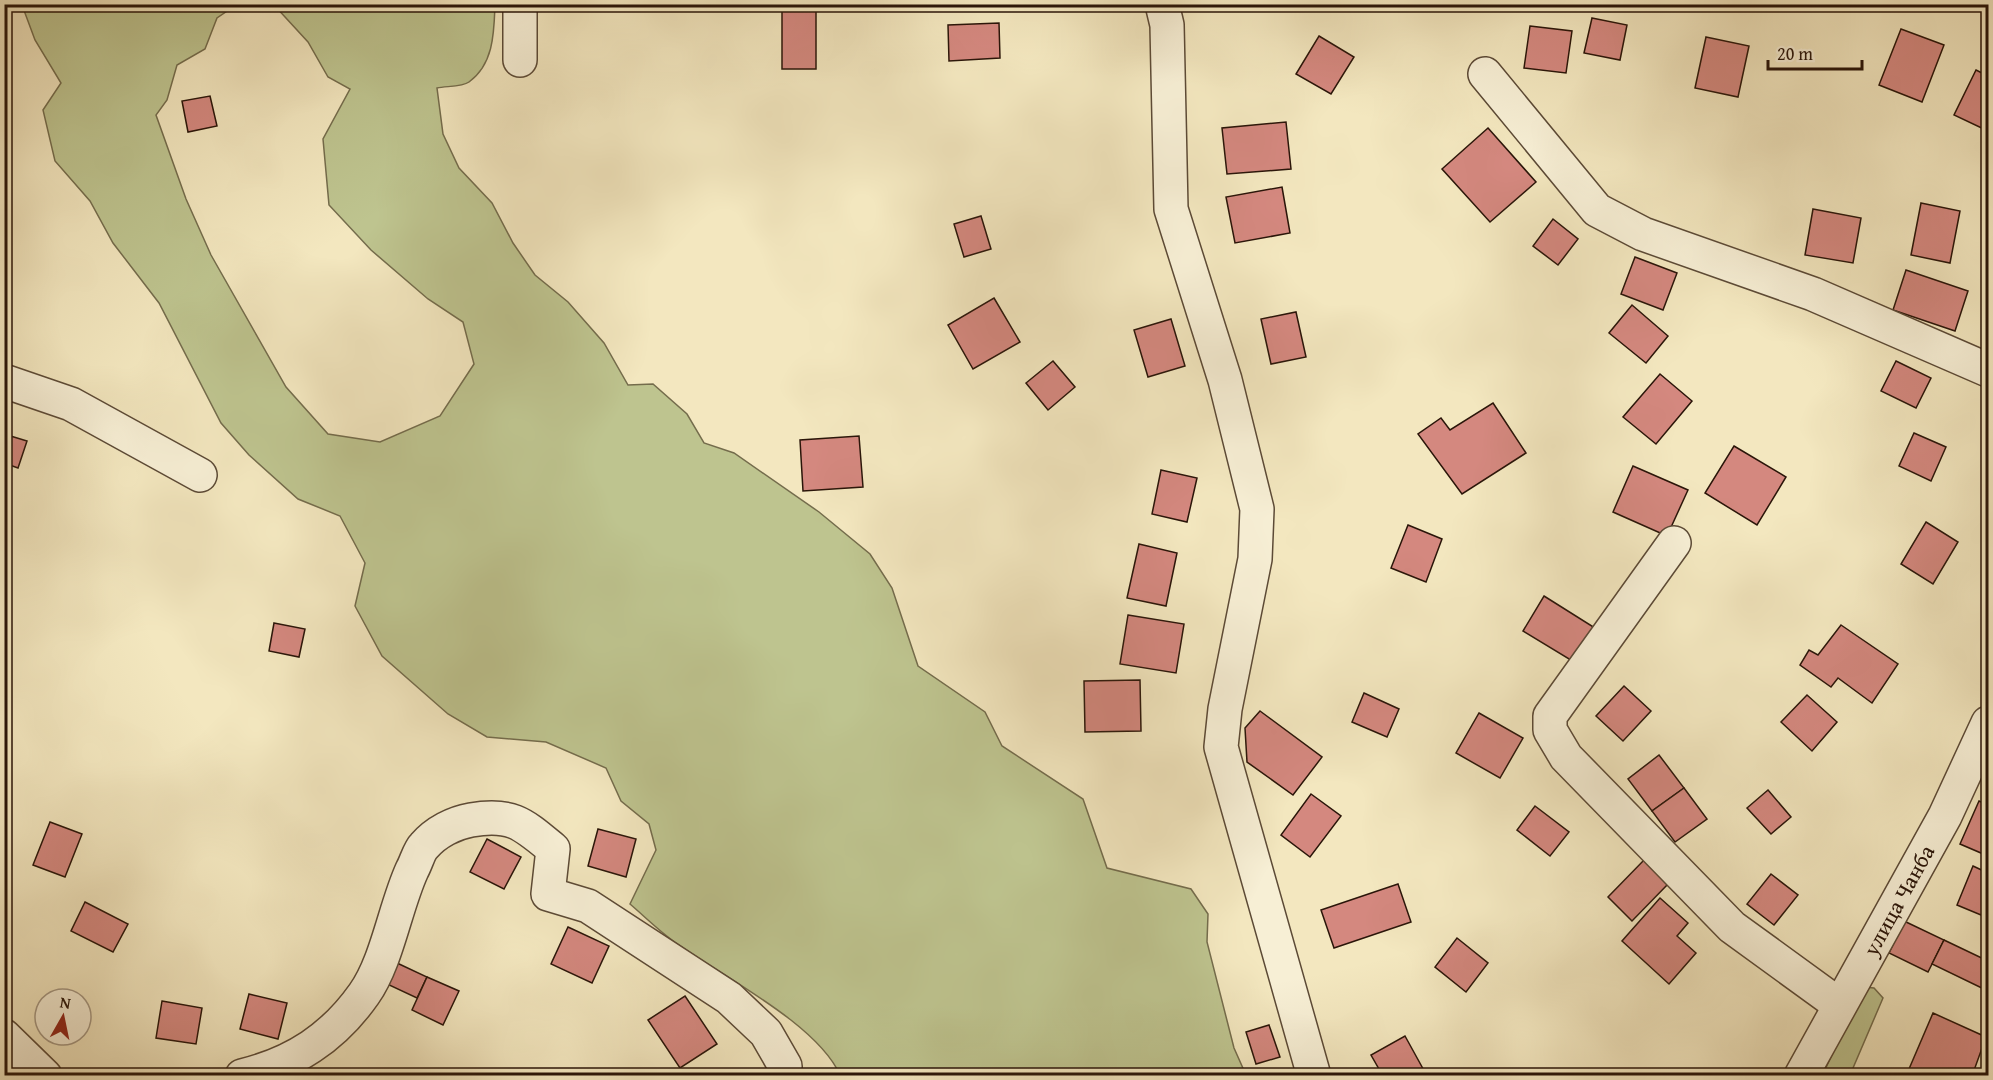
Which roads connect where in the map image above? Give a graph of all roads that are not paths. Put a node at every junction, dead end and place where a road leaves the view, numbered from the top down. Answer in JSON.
{"nodes":[{"id":1,"x":520,"y":4,"type":"edge"},
{"id":2,"x":1162,"y":4,"type":"edge"},
{"id":3,"x":520,"y":60,"type":"dead end"},
{"id":4,"x":1485,"y":74,"type":"dead end"},
{"id":5,"x":1989,"y":370,"type":"edge"},
{"id":6,"x":4,"y":381,"type":"edge"},
{"id":7,"x":200,"y":475,"type":"dead end"},
{"id":8,"x":1674,"y":543,"type":"dead end"},
{"id":9,"x":1989,"y":723,"type":"edge"},
{"id":10,"x":1838,"y":1004,"type":"junction"},
{"id":11,"x":4,"y":1036,"type":"edge"},
{"id":12,"x":45,"y":1076,"type":"edge"},
{"id":13,"x":242,"y":1076,"type":"edge"},
{"id":14,"x":785,"y":1076,"type":"edge"},
{"id":15,"x":1314,"y":1076,"type":"edge"},
{"id":16,"x":1801,"y":1076,"type":"edge"}],
"edges":[{"from":1,"to":3,"type":"street"},
{"from":2,"to":15,"type":"street"},
{"from":4,"to":5,"type":"street"},
{"from":6,"to":7,"type":"street"},
{"from":8,"to":10,"type":"street"},
{"from":9,"to":10,"type":"street","name":"улица Чанба"},
{"from":10,"to":16,"type":"street","name":"улица Чанба"},
{"from":11,"to":12,"type":"street"},
{"from":13,"to":14,"type":"street"}]}
